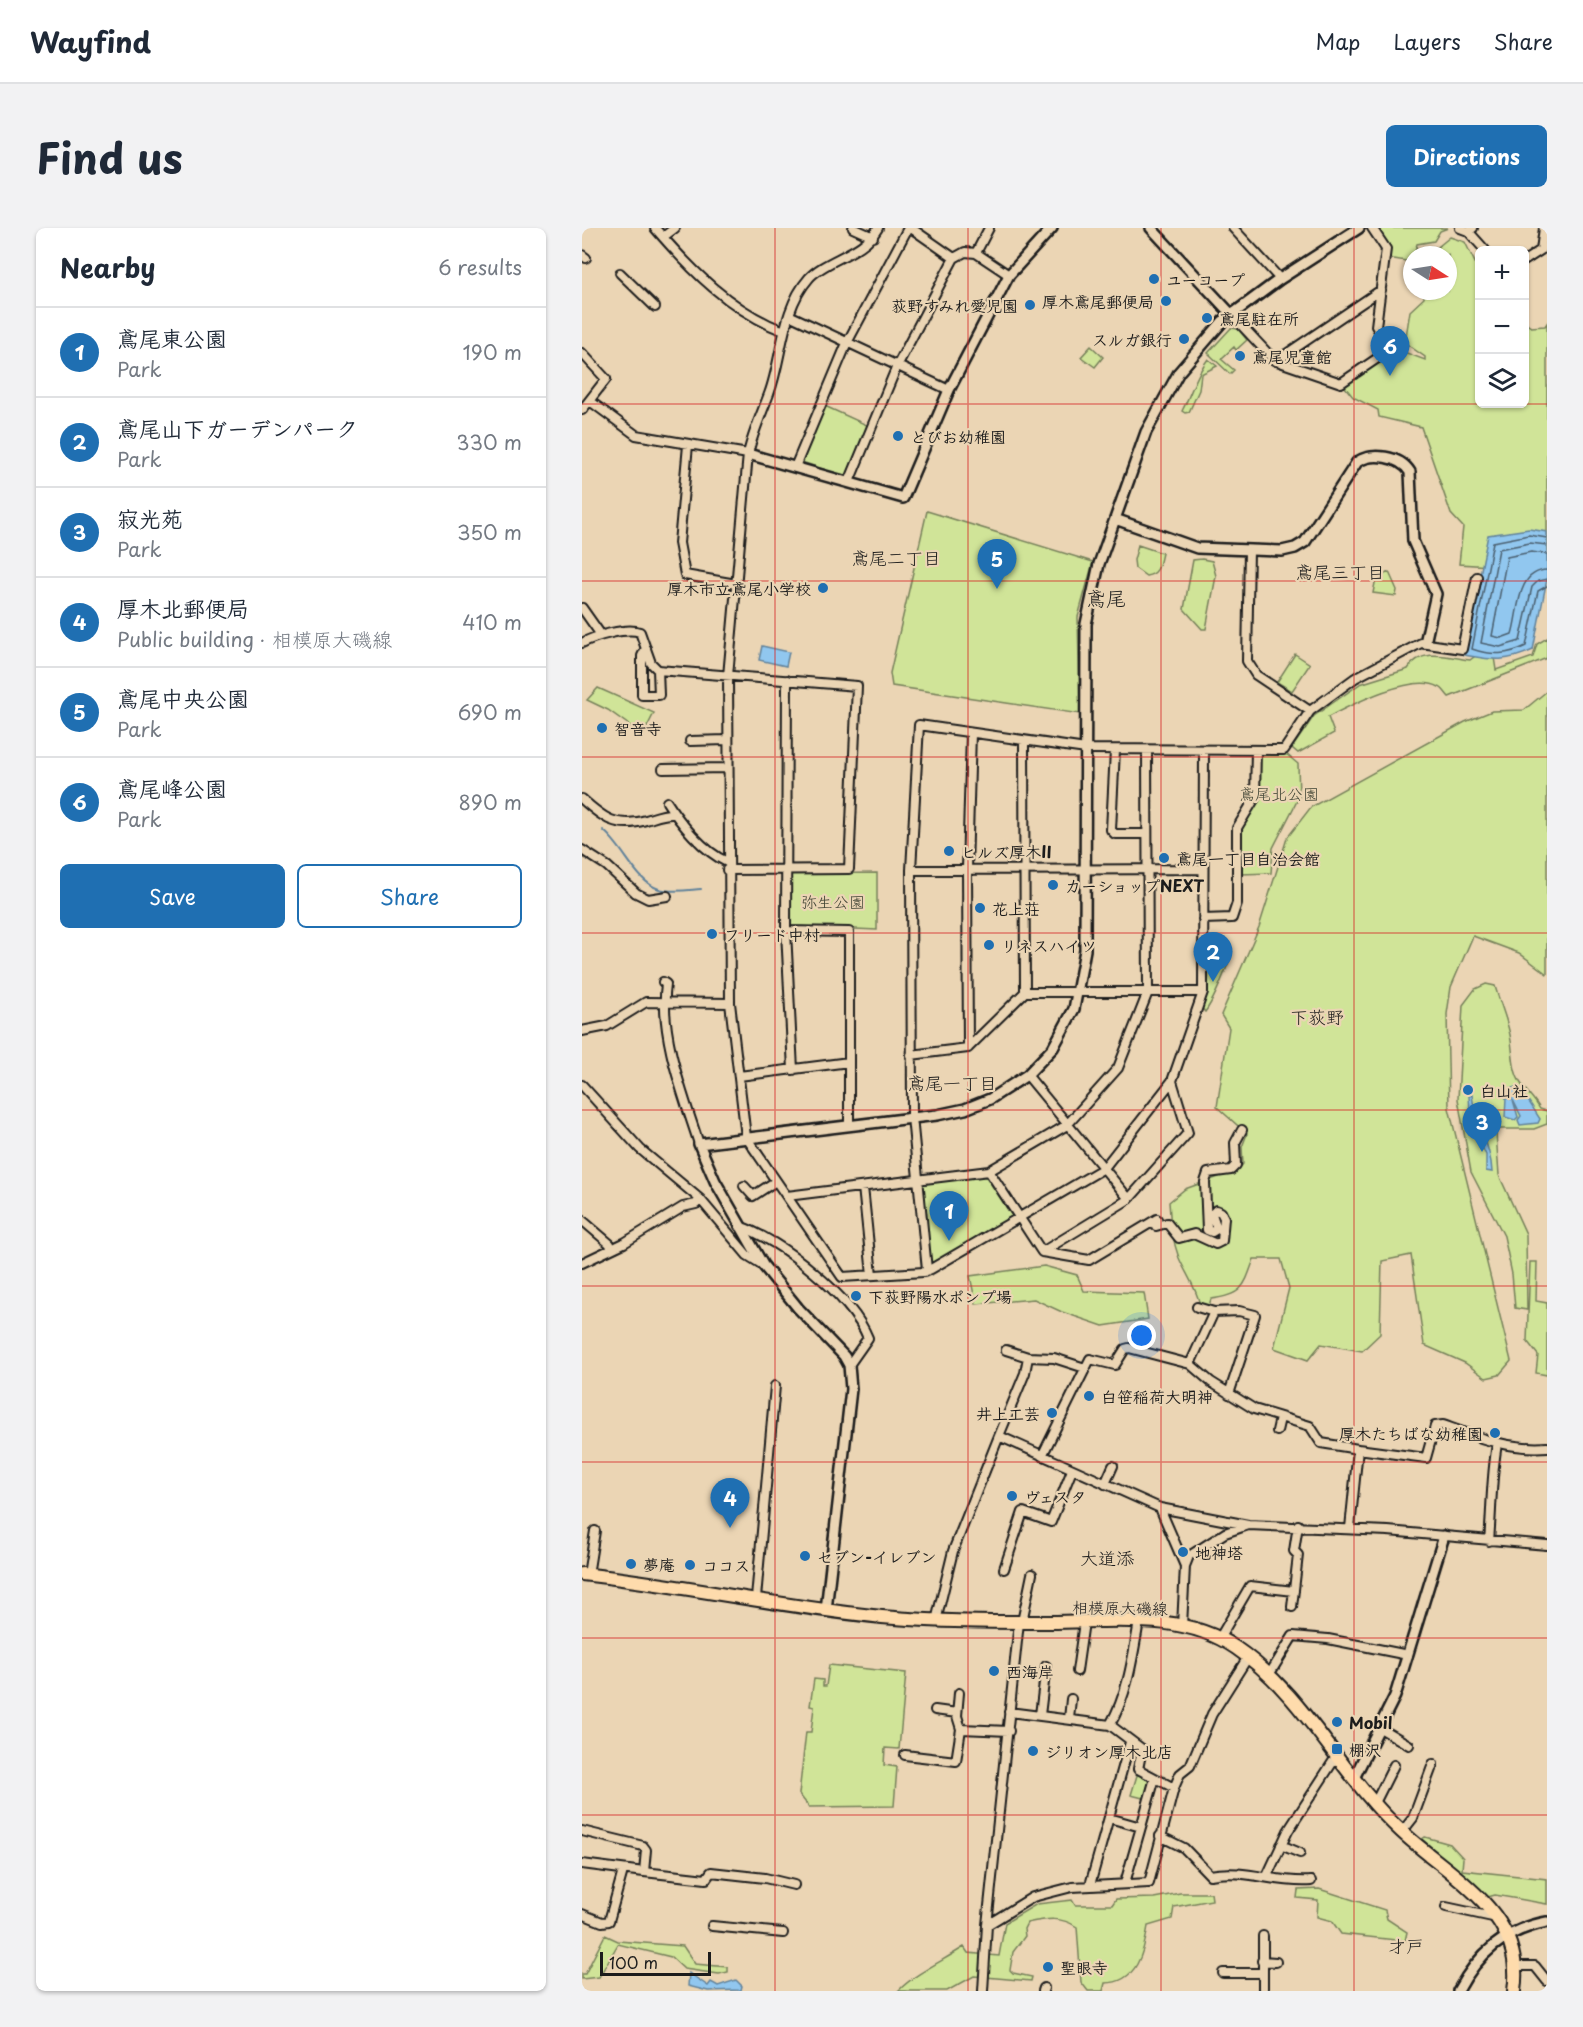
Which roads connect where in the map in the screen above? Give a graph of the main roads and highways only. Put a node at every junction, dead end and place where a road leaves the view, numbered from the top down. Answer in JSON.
{"nodes":[{"id":1,"x":585,"y":1574,"type":"edge"},
{"id":2,"x":1514,"y":1991,"type":"edge"}],
"edges":[{"from":1,"to":2,"type":"main road","name":"相模原大磯線"}]}
